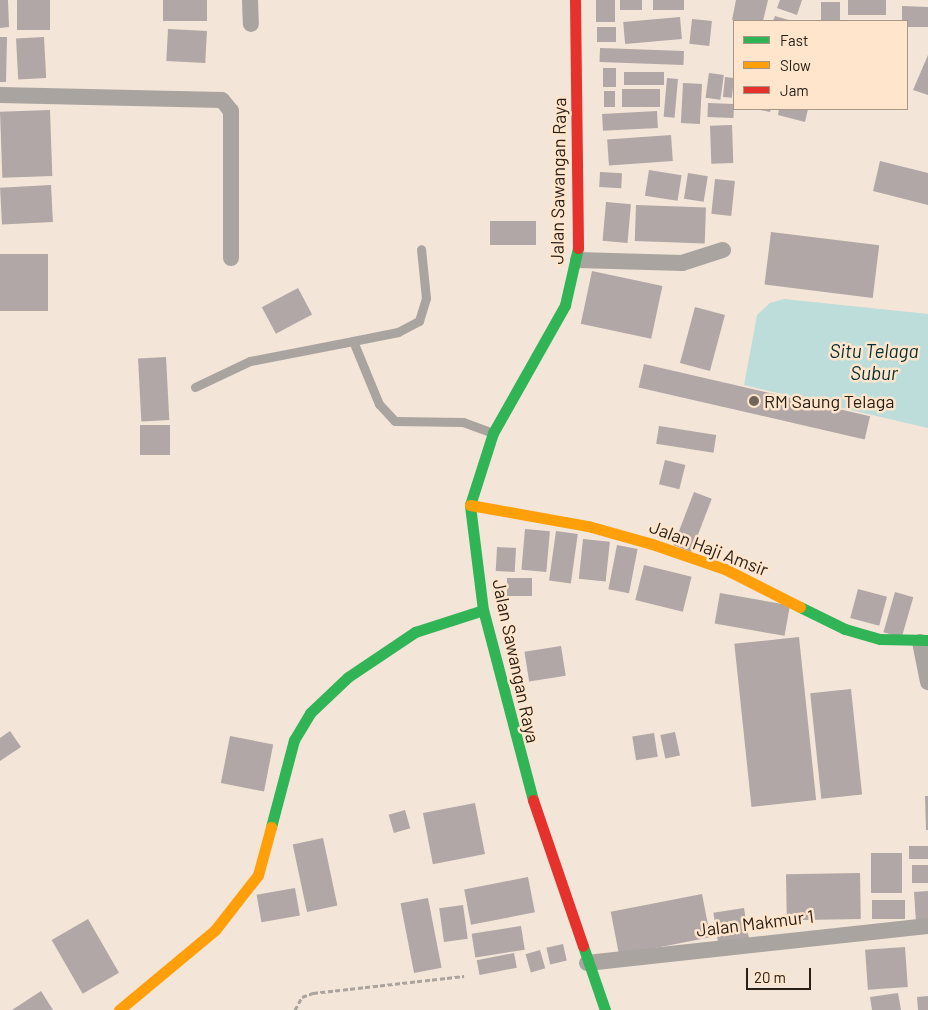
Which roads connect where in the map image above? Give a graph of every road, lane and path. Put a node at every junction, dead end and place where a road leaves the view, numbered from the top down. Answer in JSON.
{"nodes":[{"id":1,"x":250,"y":0,"type":"edge"},
{"id":2,"x":575,"y":0,"type":"edge"},
{"id":3,"x":251,"y":24,"type":"dead end"},
{"id":4,"x":0,"y":96,"type":"edge"},
{"id":5,"x":421,"y":249,"type":"dead end"},
{"id":6,"x":723,"y":250,"type":"dead end"},
{"id":7,"x":231,"y":258,"type":"dead end"},
{"id":8,"x":578,"y":260,"type":"junction"},
{"id":9,"x":353,"y":341,"type":"junction"},
{"id":10,"x":195,"y":387,"type":"dead end"},
{"id":11,"x":493,"y":433,"type":"junction"},
{"id":12,"x":470,"y":505,"type":"junction"},
{"id":13,"x":483,"y":610,"type":"junction"},
{"id":14,"x":924,"y":641,"type":"edge"},
{"id":15,"x":928,"y":682,"type":"edge"},
{"id":16,"x":928,"y":926,"type":"edge"},
{"id":17,"x":587,"y":963,"type":"junction"},
{"id":18,"x":464,"y":976,"type":"dead end"},
{"id":19,"x":119,"y":1010,"type":"edge"},
{"id":20,"x":295,"y":1010,"type":"edge"},
{"id":21,"x":605,"y":1010,"type":"edge"}],
"edges":[{"from":1,"to":3,"type":"street"},
{"from":2,"to":8,"type":"main road","name":"Jalan Sawangan Raya"},
{"from":4,"to":7,"type":"street"},
{"from":5,"to":9,"type":"lane"},
{"from":6,"to":8,"type":"street"},
{"from":8,"to":11,"type":"main road","name":"Jalan Sawangan Raya"},
{"from":9,"to":10,"type":"lane"},
{"from":9,"to":11,"type":"lane"},
{"from":11,"to":12,"type":"main road","name":"Jalan Sawangan Raya"},
{"from":12,"to":13,"type":"main road","name":"Jalan Sawangan Raya"},
{"from":12,"to":14,"type":"main road","name":"Jalan Haji Amsir"},
{"from":13,"to":17,"type":"main road","name":"Jalan Sawangan Raya"},
{"from":13,"to":19,"type":"main road"},
{"from":14,"to":15,"type":"street"},
{"from":16,"to":17,"type":"street","name":"Jalan Makmur 1"},
{"from":17,"to":21,"type":"main road","name":"Jalan Sawangan Raya"},
{"from":18,"to":20,"type":"path"}]}
